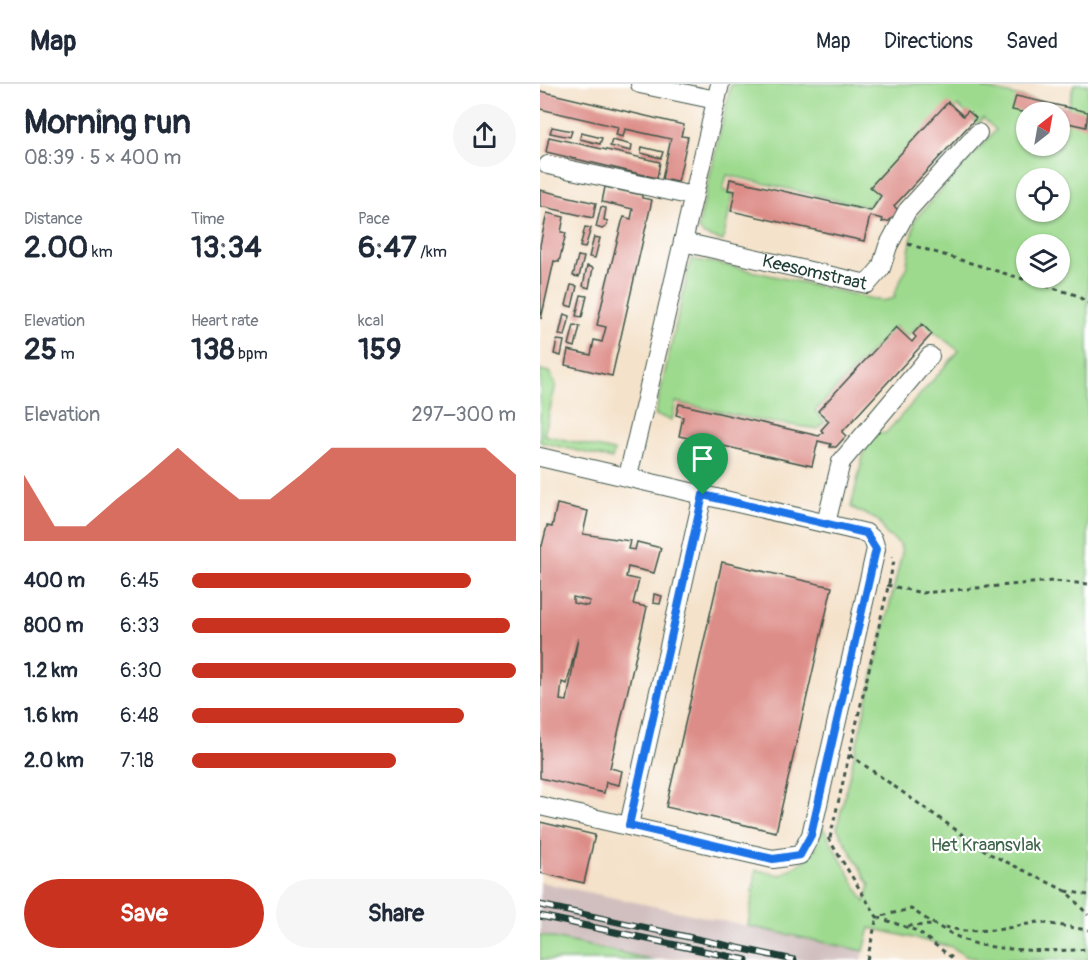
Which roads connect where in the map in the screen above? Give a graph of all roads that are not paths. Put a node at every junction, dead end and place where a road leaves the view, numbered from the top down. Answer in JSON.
{"nodes":[{"id":1,"x":640,"y":84,"type":"edge"},
{"id":2,"x":718,"y":92,"type":"edge"},
{"id":3,"x":978,"y":133,"type":"dead end"},
{"id":4,"x":548,"y":165,"type":"dead end"},
{"id":5,"x":693,"y":196,"type":"junction"},
{"id":6,"x":683,"y":242,"type":"junction"},
{"id":7,"x":930,"y":356,"type":"dead end"},
{"id":8,"x":540,"y":457,"type":"edge"},
{"id":9,"x":627,"y":476,"type":"junction"},
{"id":10,"x":703,"y":495,"type":"junction"},
{"id":11,"x":826,"y":523,"type":"junction"},
{"id":12,"x":540,"y":806,"type":"edge"},
{"id":13,"x":629,"y":825,"type":"junction"}],
"edges":[{"from":1,"to":2,"type":"street"},
{"from":2,"to":5,"type":"street"},
{"from":3,"to":6,"type":"street","name":"Keesomstraat"},
{"from":4,"to":5,"type":"street"},
{"from":5,"to":6,"type":"street"},
{"from":6,"to":9,"type":"street"},
{"from":7,"to":11,"type":"street"},
{"from":8,"to":9,"type":"street"},
{"from":9,"to":10,"type":"street"},
{"from":10,"to":11,"type":"street"},
{"from":10,"to":13,"type":"street"},
{"from":11,"to":13,"type":"street"},
{"from":12,"to":13,"type":"street"}]}
